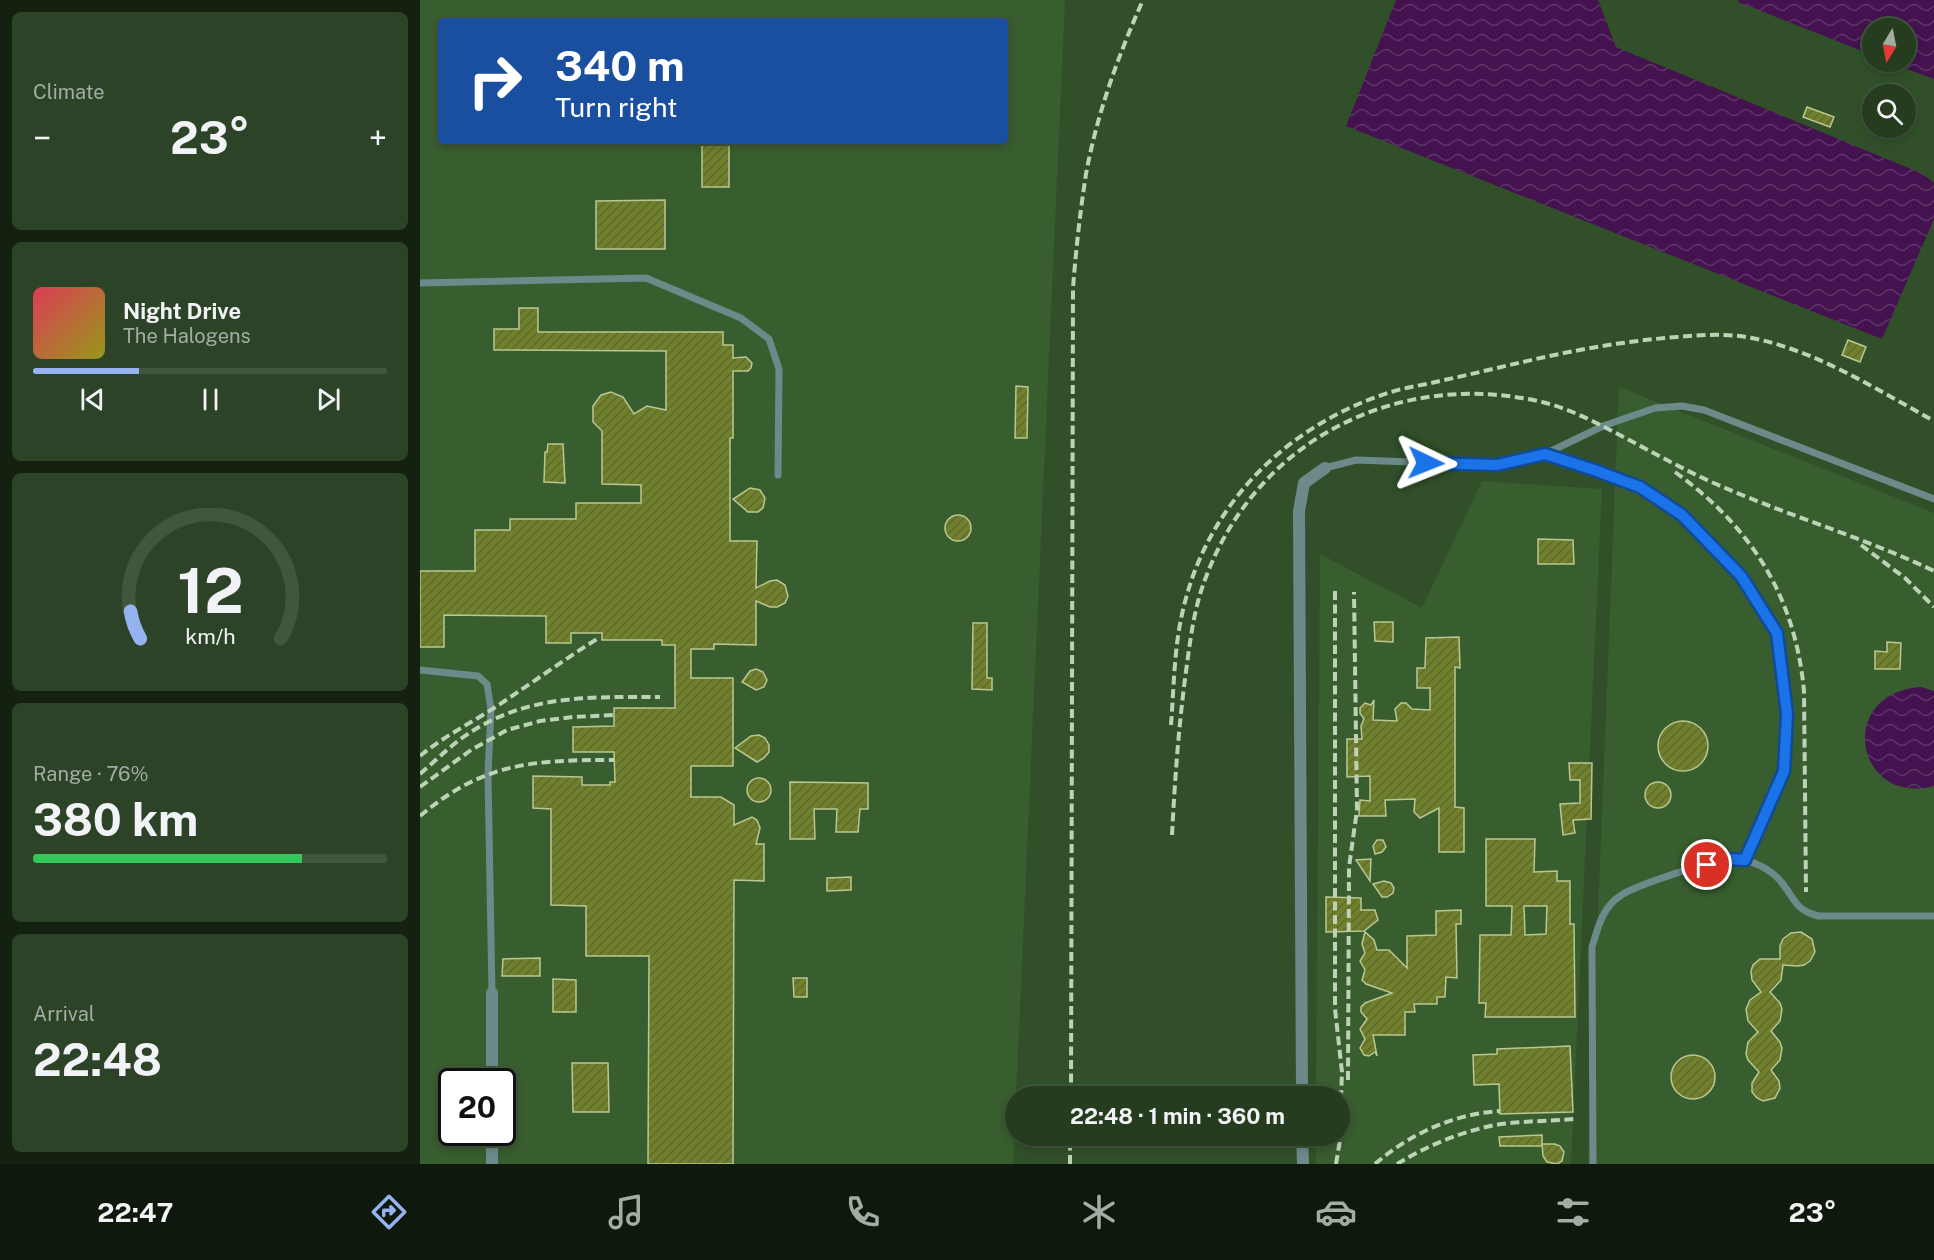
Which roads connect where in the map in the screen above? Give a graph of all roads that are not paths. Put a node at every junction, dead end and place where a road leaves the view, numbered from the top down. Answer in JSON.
{"nodes":[{"id":1,"x":420,"y":283,"type":"edge"},
{"id":2,"x":1545,"y":454,"type":"junction"},
{"id":3,"x":1325,"y":468,"type":"joint"},
{"id":4,"x":778,"y":475,"type":"dead end"},
{"id":5,"x":1934,"y":499,"type":"edge"},
{"id":6,"x":420,"y":670,"type":"edge"},
{"id":7,"x":1745,"y":860,"type":"junction"},
{"id":8,"x":1934,"y":916,"type":"edge"},
{"id":9,"x":492,"y":993,"type":"joint"},
{"id":10,"x":492,"y":1068,"type":"edge"},
{"id":11,"x":1302,"y":1086,"type":"edge"},
{"id":12,"x":492,"y":1146,"type":"edge"},
{"id":13,"x":1302,"y":1146,"type":"edge"},
{"id":14,"x":492,"y":1164,"type":"edge"},
{"id":15,"x":1302,"y":1164,"type":"edge"},
{"id":16,"x":1593,"y":1164,"type":"edge"}],
"edges":[{"from":1,"to":4,"type":"lane"},
{"from":2,"to":3,"type":"lane"},
{"from":2,"to":5,"type":"lane"},
{"from":2,"to":7,"type":"lane"},
{"from":3,"to":11,"type":"street"},
{"from":6,"to":9,"type":"lane"},
{"from":7,"to":8,"type":"lane"},
{"from":7,"to":16,"type":"lane"},
{"from":9,"to":10,"type":"street"},
{"from":12,"to":14,"type":"street"},
{"from":13,"to":15,"type":"street"}]}
